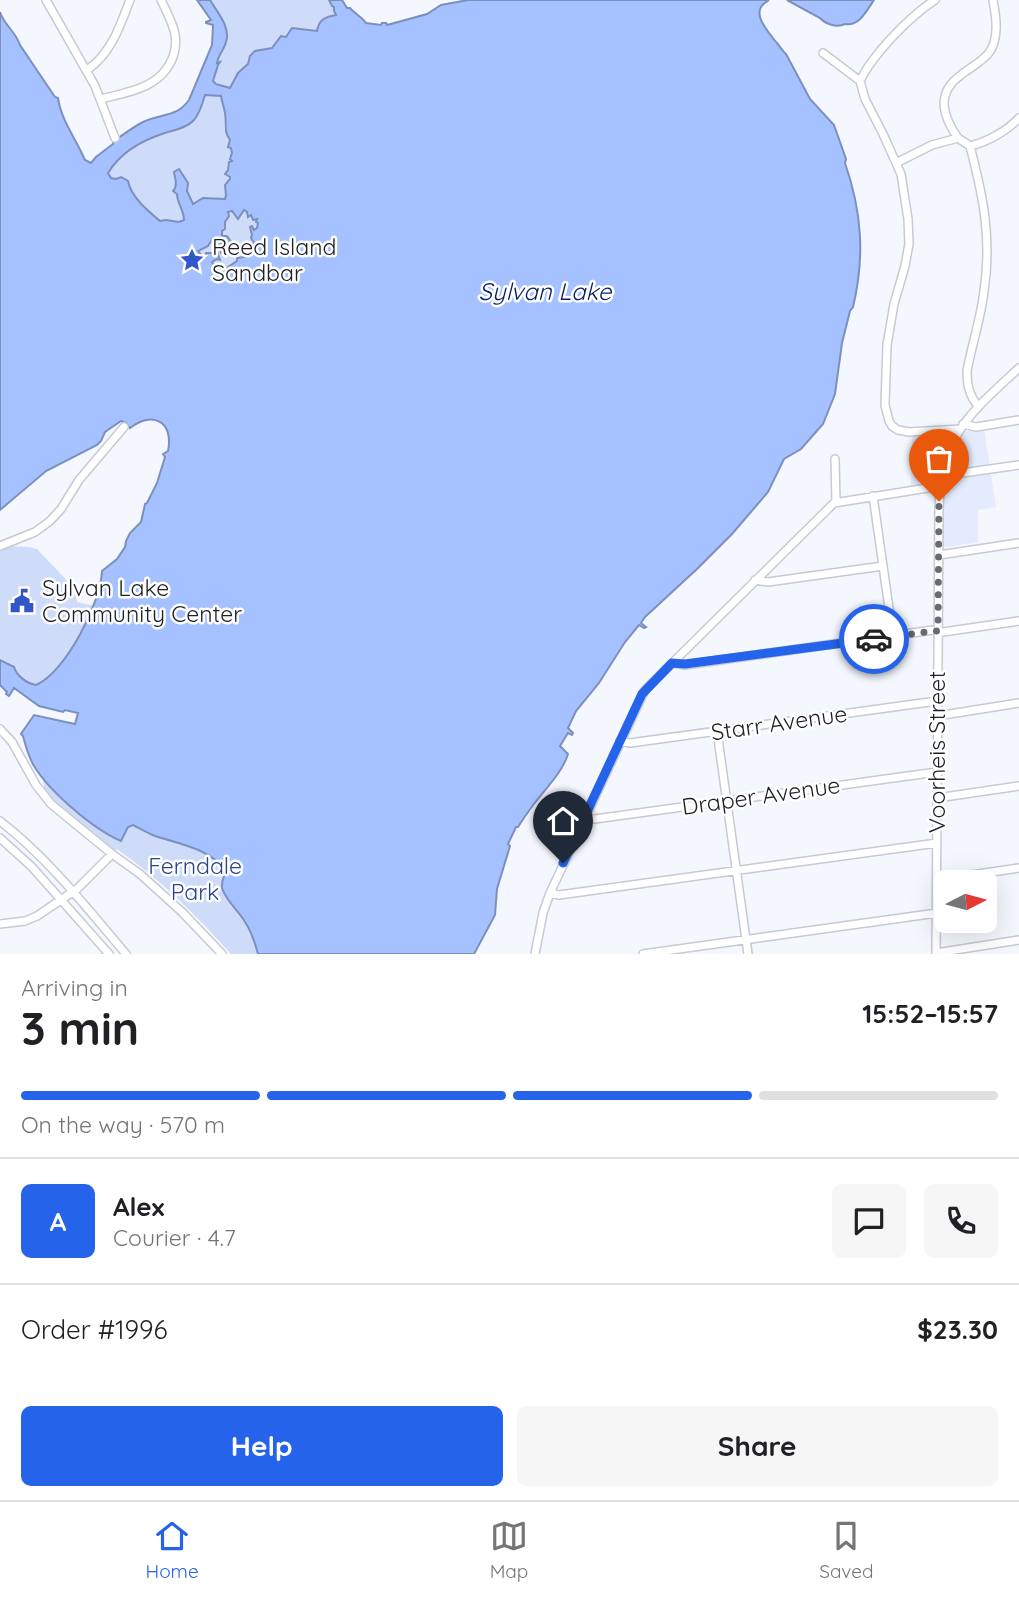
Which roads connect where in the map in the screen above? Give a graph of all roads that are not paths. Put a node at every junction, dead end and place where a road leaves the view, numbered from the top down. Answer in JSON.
{"nodes":[{"id":1,"x":46,"y":0,"type":"edge"},
{"id":2,"x":130,"y":0,"type":"edge"},
{"id":3,"x":162,"y":0,"type":"edge"},
{"id":4,"x":935,"y":0,"type":"edge"},
{"id":5,"x":993,"y":0,"type":"edge"},
{"id":6,"x":823,"y":52,"type":"dead end"},
{"id":7,"x":87,"y":70,"type":"junction"},
{"id":8,"x":860,"y":81,"type":"junction"},
{"id":9,"x":101,"y":99,"type":"junction"},
{"id":10,"x":1019,"y":118,"type":"edge"},
{"id":11,"x":1016,"y":126,"type":"edge"},
{"id":12,"x":115,"y":138,"type":"dead end"},
{"id":13,"x":958,"y":138,"type":"junction"},
{"id":14,"x":970,"y":146,"type":"junction"},
{"id":15,"x":896,"y":163,"type":"junction"},
{"id":16,"x":1019,"y":368,"type":"edge"},
{"id":17,"x":978,"y":406,"type":"junction"},
{"id":18,"x":1019,"y":420,"type":"edge"},
{"id":19,"x":124,"y":427,"type":"dead end"},
{"id":20,"x":961,"y":427,"type":"junction"},
{"id":21,"x":835,"y":459,"type":"dead end"},
{"id":22,"x":1019,"y":465,"type":"edge"},
{"id":23,"x":942,"y":476,"type":"junction"},
{"id":24,"x":940,"y":486,"type":"junction"},
{"id":25,"x":873,"y":496,"type":"junction"},
{"id":26,"x":836,"y":502,"type":"junction"},
{"id":27,"x":1019,"y":543,"type":"edge"},
{"id":28,"x":0,"y":546,"type":"edge"},
{"id":29,"x":939,"y":555,"type":"junction"},
{"id":30,"x":883,"y":566,"type":"junction"},
{"id":31,"x":755,"y":580,"type":"junction"},
{"id":32,"x":1019,"y":621,"type":"edge"},
{"id":33,"x":938,"y":631,"type":"junction"},
{"id":34,"x":893,"y":636,"type":"junction"},
{"id":35,"x":672,"y":663,"type":"junction"},
{"id":36,"x":937,"y":701,"type":"junction"},
{"id":37,"x":1019,"y":704,"type":"edge"},
{"id":38,"x":937,"y":716,"type":"junction"},
{"id":39,"x":0,"y":729,"type":"edge"},
{"id":40,"x":717,"y":731,"type":"junction"},
{"id":41,"x":620,"y":741,"type":"junction"},
{"id":42,"x":937,"y":772,"type":"junction"},
{"id":43,"x":1019,"y":786,"type":"edge"},
{"id":44,"x":937,"y":798,"type":"junction"},
{"id":45,"x":727,"y":801,"type":"junction"},
{"id":46,"x":584,"y":817,"type":"junction"},
{"id":47,"x":0,"y":821,"type":"edge"},
{"id":48,"x":9,"y":828,"type":"junction"},
{"id":49,"x":0,"y":838,"type":"edge"},
{"id":50,"x":937,"y":843,"type":"junction"},
{"id":51,"x":112,"y":854,"type":"junction"},
{"id":52,"x":1019,"y":868,"type":"edge"},
{"id":53,"x":736,"y":870,"type":"junction"},
{"id":54,"x":937,"y":870,"type":"edge"},
{"id":55,"x":998,"y":871,"type":"edge"},
{"id":56,"x":72,"y":892,"type":"junction"},
{"id":57,"x":550,"y":893,"type":"junction"},
{"id":58,"x":61,"y":899,"type":"junction"},
{"id":59,"x":934,"y":913,"type":"edge"},
{"id":60,"x":0,"y":924,"type":"edge"},
{"id":61,"x":936,"y":933,"type":"edge"},
{"id":62,"x":746,"y":940,"type":"junction"},
{"id":63,"x":1019,"y":940,"type":"edge"},
{"id":64,"x":936,"y":953,"type":"edge"},
{"id":65,"x":109,"y":954,"type":"edge"},
{"id":66,"x":126,"y":954,"type":"edge"},
{"id":67,"x":222,"y":954,"type":"edge"},
{"id":68,"x":535,"y":954,"type":"edge"},
{"id":69,"x":643,"y":954,"type":"edge"},
{"id":70,"x":748,"y":954,"type":"edge"}],
"edges":[{"from":1,"to":7,"type":"street"},
{"from":2,"to":7,"type":"street"},
{"from":3,"to":9,"type":"street"},
{"from":4,"to":8,"type":"street"},
{"from":5,"to":13,"type":"street"},
{"from":6,"to":8,"type":"street"},
{"from":7,"to":9,"type":"street"},
{"from":8,"to":15,"type":"street"},
{"from":9,"to":12,"type":"street"},
{"from":10,"to":11,"type":"street"},
{"from":11,"to":14,"type":"street"},
{"from":13,"to":14,"type":"street"},
{"from":13,"to":15,"type":"street"},
{"from":14,"to":17,"type":"street"},
{"from":15,"to":20,"type":"street"},
{"from":16,"to":17,"type":"street","name":"Voorheis Street"},
{"from":17,"to":20,"type":"street","name":"Voorheis Street"},
{"from":18,"to":20,"type":"street"},
{"from":19,"to":28,"type":"street"},
{"from":20,"to":23,"type":"street","name":"Voorheis Street"},
{"from":21,"to":26,"type":"street"},
{"from":22,"to":23,"type":"street"},
{"from":23,"to":24,"type":"street","name":"Voorheis Street"},
{"from":24,"to":25,"type":"street"},
{"from":24,"to":29,"type":"street","name":"Voorheis Street"},
{"from":25,"to":26,"type":"street"},
{"from":25,"to":30,"type":"street"},
{"from":26,"to":31,"type":"street"},
{"from":27,"to":29,"type":"street"},
{"from":29,"to":33,"type":"street","name":"Voorheis Street"},
{"from":30,"to":31,"type":"street"},
{"from":30,"to":34,"type":"street"},
{"from":31,"to":35,"type":"street"},
{"from":32,"to":33,"type":"street"},
{"from":33,"to":34,"type":"street"},
{"from":33,"to":36,"type":"street","name":"Voorheis Street"},
{"from":34,"to":35,"type":"street"},
{"from":35,"to":41,"type":"street"},
{"from":36,"to":38,"type":"street","name":"Voorheis Street"},
{"from":36,"to":40,"type":"street","name":"Starr Avenue"},
{"from":37,"to":38,"type":"street"},
{"from":38,"to":42,"type":"street","name":"Voorheis Street"},
{"from":39,"to":51,"type":"street"},
{"from":40,"to":41,"type":"street","name":"Starr Avenue"},
{"from":40,"to":45,"type":"street"},
{"from":41,"to":46,"type":"street"},
{"from":42,"to":44,"type":"street","name":"Voorheis Street"},
{"from":42,"to":45,"type":"street","name":"Draper Avenue"},
{"from":43,"to":44,"type":"street"},
{"from":44,"to":50,"type":"street","name":"Voorheis Street"},
{"from":45,"to":46,"type":"street","name":"Draper Avenue"},
{"from":45,"to":53,"type":"street"},
{"from":46,"to":57,"type":"street"},
{"from":47,"to":48,"type":"street"},
{"from":48,"to":49,"type":"street"},
{"from":48,"to":56,"type":"street"},
{"from":49,"to":58,"type":"street"},
{"from":50,"to":53,"type":"street"},
{"from":50,"to":54,"type":"street","name":"Voorheis Street"},
{"from":51,"to":56,"type":"street"},
{"from":51,"to":67,"type":"street"},
{"from":52,"to":55,"type":"street"},
{"from":53,"to":57,"type":"street"},
{"from":53,"to":62,"type":"street"},
{"from":56,"to":58,"type":"street"},
{"from":56,"to":66,"type":"street"},
{"from":57,"to":68,"type":"street"},
{"from":58,"to":60,"type":"street"},
{"from":58,"to":65,"type":"street"},
{"from":59,"to":62,"type":"street"},
{"from":61,"to":64,"type":"street","name":"Voorheis Street"},
{"from":62,"to":69,"type":"street"},
{"from":62,"to":70,"type":"street"},
{"from":63,"to":64,"type":"street"}]}
